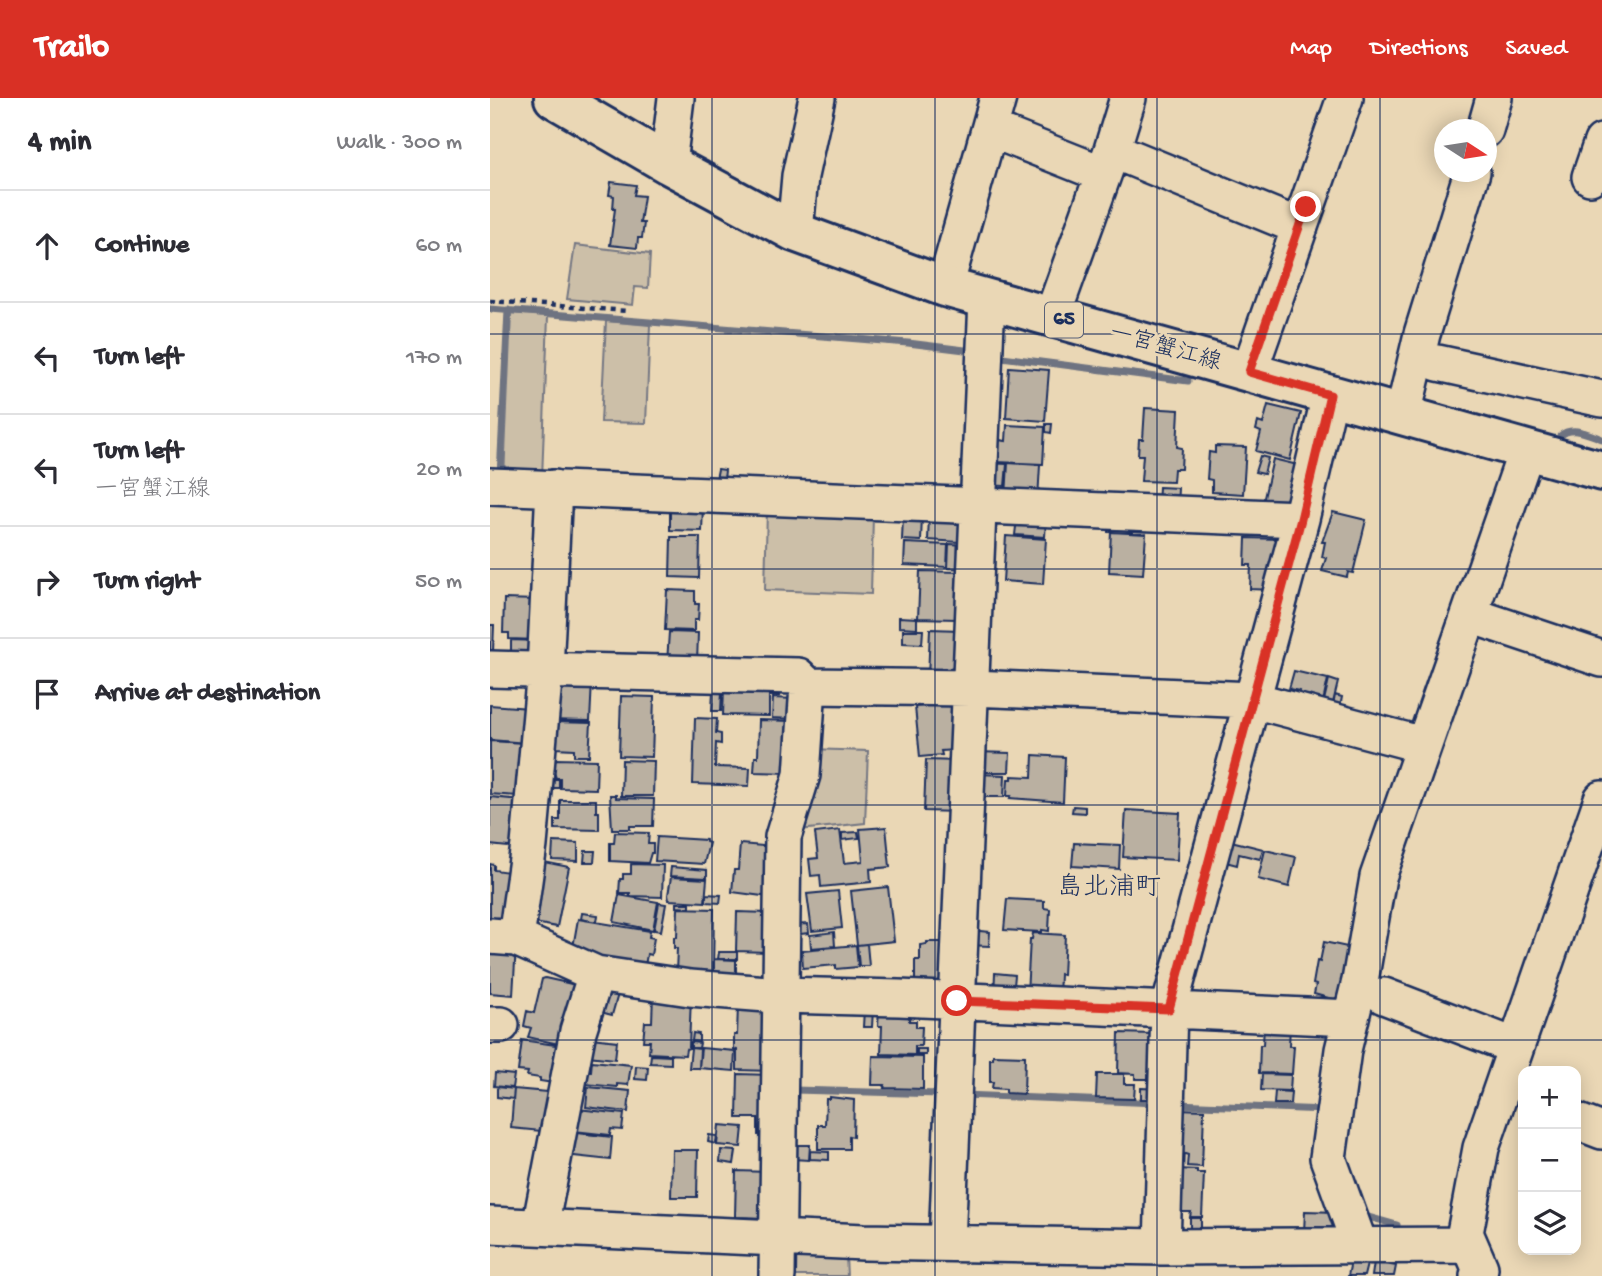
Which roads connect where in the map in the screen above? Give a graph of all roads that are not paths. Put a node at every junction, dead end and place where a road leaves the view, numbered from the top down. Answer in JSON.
{"nodes":[{"id":1,"x":554,"y":98,"type":"edge"},
{"id":2,"x":676,"y":98,"type":"edge"},
{"id":3,"x":817,"y":98,"type":"edge"},
{"id":4,"x":1128,"y":98,"type":"edge"},
{"id":5,"x":1345,"y":98,"type":"edge"},
{"id":6,"x":1494,"y":98,"type":"edge"},
{"id":7,"x":994,"y":114,"type":"edge"},
{"id":8,"x":1488,"y":119,"type":"edge"},
{"id":9,"x":1602,"y":142,"type":"edge"},
{"id":10,"x":1107,"y":162,"type":"junction"},
{"id":11,"x":668,"y":164,"type":"junction"},
{"id":12,"x":1590,"y":177,"type":"dead end"},
{"id":13,"x":1469,"y":182,"type":"edge"},
{"id":14,"x":1300,"y":227,"type":"junction"},
{"id":15,"x":795,"y":232,"type":"junction"},
{"id":16,"x":946,"y":287,"type":"junction"},
{"id":17,"x":988,"y":299,"type":"junction"},
{"id":18,"x":1052,"y":317,"type":"junction"},
{"id":19,"x":1438,"y":363,"type":"dead end"},
{"id":20,"x":1249,"y":372,"type":"junction"},
{"id":21,"x":1330,"y":395,"type":"junction"},
{"id":22,"x":1602,"y":399,"type":"edge"},
{"id":23,"x":1403,"y":415,"type":"junction"},
{"id":24,"x":1528,"y":449,"type":"junction"},
{"id":25,"x":1602,"y":471,"type":"edge"},
{"id":26,"x":490,"y":486,"type":"edge"},
{"id":27,"x":554,"y":488,"type":"junction"},
{"id":28,"x":979,"y":506,"type":"junction"},
{"id":29,"x":1301,"y":519,"type":"junction"},
{"id":30,"x":1478,"y":618,"type":"junction"},
{"id":31,"x":1602,"y":659,"type":"edge"},
{"id":32,"x":490,"y":670,"type":"edge"},
{"id":33,"x":545,"y":670,"type":"junction"},
{"id":34,"x":808,"y":686,"type":"junction"},
{"id":35,"x":971,"y":688,"type":"junction"},
{"id":36,"x":1252,"y":700,"type":"junction"},
{"id":37,"x":1423,"y":746,"type":"junction"},
{"id":38,"x":1602,"y":799,"type":"edge"},
{"id":39,"x":1590,"y":870,"type":"edge"},
{"id":40,"x":503,"y":937,"type":"edge"},
{"id":41,"x":596,"y":974,"type":"junction"},
{"id":42,"x":780,"y":995,"type":"junction"},
{"id":43,"x":1384,"y":996,"type":"dead end"},
{"id":44,"x":957,"y":1001,"type":"junction"},
{"id":45,"x":1169,"y":1009,"type":"junction"},
{"id":46,"x":1351,"y":1018,"type":"junction"},
{"id":47,"x":1514,"y":1046,"type":"junction"},
{"id":48,"x":1512,"y":1099,"type":"edge"},
{"id":49,"x":1581,"y":1123,"type":"edge"},
{"id":50,"x":1602,"y":1130,"type":"edge"},
{"id":51,"x":490,"y":1225,"type":"edge"},
{"id":52,"x":540,"y":1227,"type":"junction"},
{"id":53,"x":776,"y":1237,"type":"junction"},
{"id":54,"x":947,"y":1243,"type":"junction"},
{"id":55,"x":1360,"y":1246,"type":"junction"},
{"id":56,"x":1162,"y":1247,"type":"junction"},
{"id":57,"x":1474,"y":1261,"type":"edge"},
{"id":58,"x":777,"y":1276,"type":"edge"}],
"edges":[{"from":1,"to":11,"type":"main road","name":"一宮蟹江線","number":"65"},
{"from":2,"to":11,"type":"street"},
{"from":3,"to":15,"type":"street"},
{"from":4,"to":10,"type":"street"},
{"from":5,"to":14,"type":"street"},
{"from":6,"to":8,"type":"street"},
{"from":7,"to":10,"type":"street"},
{"from":7,"to":16,"type":"street"},
{"from":9,"to":12,"type":"street"},
{"from":10,"to":14,"type":"street"},
{"from":10,"to":18,"type":"street"},
{"from":11,"to":15,"type":"main road","name":"一宮蟹江線","number":"65"},
{"from":13,"to":23,"type":"street"},
{"from":14,"to":20,"type":"street"},
{"from":15,"to":16,"type":"main road","name":"一宮蟹江線","number":"65"},
{"from":16,"to":17,"type":"main road","name":"一宮蟹江線","number":"65"},
{"from":17,"to":18,"type":"main road","name":"一宮蟹江線","number":"65"},
{"from":17,"to":28,"type":"street"},
{"from":18,"to":20,"type":"main road","name":"一宮蟹江線","number":"65"},
{"from":19,"to":22,"type":"street"},
{"from":20,"to":21,"type":"main road","name":"一宮蟹江線","number":"65"},
{"from":21,"to":23,"type":"main road","name":"一宮蟹江線","number":"65"},
{"from":21,"to":29,"type":"street"},
{"from":23,"to":24,"type":"main road","name":"一宮蟹江線","number":"65"},
{"from":24,"to":25,"type":"main road","name":"一宮蟹江線","number":"65"},
{"from":24,"to":30,"type":"street"},
{"from":26,"to":27,"type":"street"},
{"from":27,"to":28,"type":"street"},
{"from":27,"to":33,"type":"street"},
{"from":28,"to":29,"type":"street"},
{"from":28,"to":35,"type":"street"},
{"from":29,"to":36,"type":"street"},
{"from":30,"to":31,"type":"street"},
{"from":30,"to":37,"type":"street"},
{"from":32,"to":33,"type":"street"},
{"from":33,"to":34,"type":"street"},
{"from":33,"to":40,"type":"street"},
{"from":34,"to":35,"type":"street"},
{"from":34,"to":42,"type":"street"},
{"from":35,"to":36,"type":"street"},
{"from":35,"to":44,"type":"street"},
{"from":36,"to":37,"type":"street"},
{"from":36,"to":45,"type":"street"},
{"from":37,"to":46,"type":"street"},
{"from":38,"to":39,"type":"street"},
{"from":39,"to":47,"type":"street"},
{"from":40,"to":41,"type":"street"},
{"from":41,"to":42,"type":"street"},
{"from":41,"to":52,"type":"street"},
{"from":42,"to":44,"type":"street"},
{"from":42,"to":53,"type":"street"},
{"from":43,"to":47,"type":"street"},
{"from":44,"to":45,"type":"street"},
{"from":44,"to":54,"type":"street"},
{"from":45,"to":46,"type":"street"},
{"from":45,"to":56,"type":"street"},
{"from":46,"to":55,"type":"street"},
{"from":47,"to":48,"type":"street"},
{"from":48,"to":57,"type":"street"},
{"from":49,"to":50,"type":"street"},
{"from":51,"to":52,"type":"street"},
{"from":52,"to":53,"type":"street"},
{"from":53,"to":54,"type":"street"},
{"from":53,"to":58,"type":"street"},
{"from":54,"to":56,"type":"street"},
{"from":55,"to":56,"type":"street"},
{"from":55,"to":57,"type":"street"}]}
